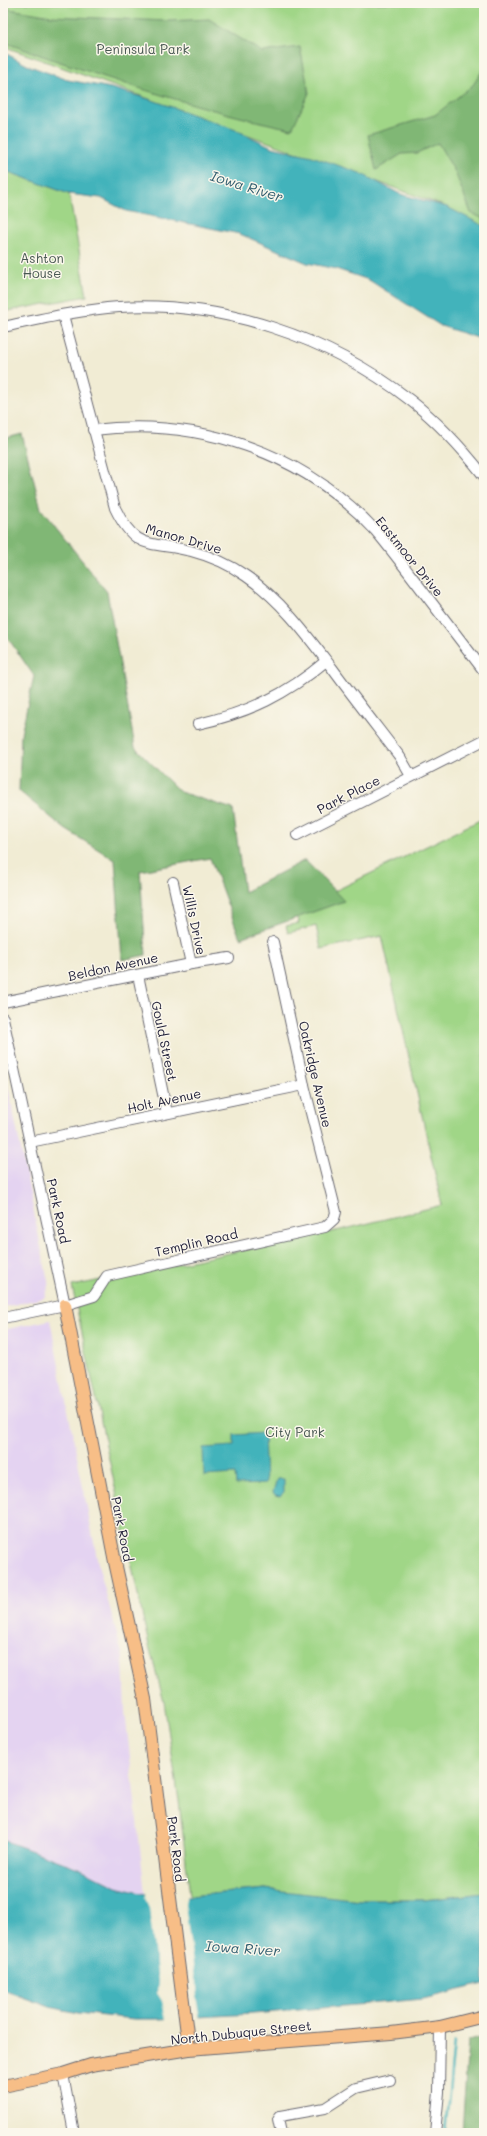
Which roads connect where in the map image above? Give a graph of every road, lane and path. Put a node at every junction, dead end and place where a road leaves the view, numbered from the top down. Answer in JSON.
{"nodes":[{"id":1,"x":63,"y":315,"type":"junction"},
{"id":2,"x":3,"y":327,"type":"edge"},
{"id":3,"x":94,"y":430,"type":"junction"},
{"id":4,"x":484,"y":476,"type":"edge"},
{"id":5,"x":326,"y":660,"type":"junction"},
{"id":6,"x":484,"y":671,"type":"edge"},
{"id":7,"x":198,"y":724,"type":"dead end"},
{"id":8,"x":484,"y":740,"type":"edge"},
{"id":9,"x":411,"y":776,"type":"junction"},
{"id":10,"x":297,"y":835,"type":"dead end"},
{"id":11,"x":173,"y":882,"type":"dead end"},
{"id":12,"x":273,"y":942,"type":"dead end"},
{"id":13,"x":229,"y":958,"type":"dead end"},
{"id":14,"x":191,"y":964,"type":"junction"},
{"id":15,"x":138,"y":975,"type":"junction"},
{"id":16,"x":3,"y":1002,"type":"edge"},
{"id":17,"x":3,"y":1018,"type":"edge"},
{"id":18,"x":304,"y":1085,"type":"junction"},
{"id":19,"x":166,"y":1113,"type":"junction"},
{"id":20,"x":30,"y":1142,"type":"junction"},
{"id":21,"x":336,"y":1212,"type":"joint"},
{"id":22,"x":65,"y":1305,"type":"junction"},
{"id":23,"x":3,"y":1318,"type":"edge"},
{"id":24,"x":484,"y":2016,"type":"edge"},
{"id":25,"x":440,"y":2027,"type":"junction"},
{"id":26,"x":189,"y":2049,"type":"junction"},
{"id":27,"x":63,"y":2074,"type":"junction"},
{"id":28,"x":390,"y":2080,"type":"dead end"},
{"id":29,"x":3,"y":2086,"type":"edge"},
{"id":30,"x":74,"y":2133,"type":"edge"},
{"id":31,"x":280,"y":2133,"type":"edge"},
{"id":32,"x":434,"y":2133,"type":"edge"}],
"edges":[{"from":1,"to":2,"type":"street"},
{"from":1,"to":3,"type":"street","name":"Manor Drive"},
{"from":1,"to":4,"type":"street"},
{"from":3,"to":5,"type":"street","name":"Manor Drive"},
{"from":3,"to":6,"type":"street","name":"Eastmoor Drive"},
{"from":5,"to":7,"type":"street"},
{"from":5,"to":9,"type":"street","name":"Manor Drive"},
{"from":8,"to":9,"type":"street","name":"Park Place"},
{"from":9,"to":10,"type":"street","name":"Park Place"},
{"from":11,"to":14,"type":"street","name":"Willis Drive"},
{"from":12,"to":18,"type":"street","name":"Oakridge Avenue"},
{"from":13,"to":14,"type":"street","name":"Beldon Avenue"},
{"from":14,"to":15,"type":"street","name":"Beldon Avenue"},
{"from":15,"to":16,"type":"street","name":"Beldon Avenue"},
{"from":15,"to":19,"type":"street","name":"Gould Street"},
{"from":17,"to":20,"type":"street","name":"Park Road"},
{"from":18,"to":19,"type":"street","name":"Holt Avenue"},
{"from":18,"to":21,"type":"street","name":"Oakridge Avenue"},
{"from":19,"to":20,"type":"street","name":"Holt Avenue"},
{"from":20,"to":22,"type":"street","name":"Park Road"},
{"from":21,"to":22,"type":"street","name":"Templin Road"},
{"from":22,"to":23,"type":"street","name":"Templin Road"},
{"from":22,"to":26,"type":"main road","name":"Park Road"},
{"from":24,"to":25,"type":"main road","name":"North Dubuque Street"},
{"from":25,"to":26,"type":"main road","name":"North Dubuque Street"},
{"from":25,"to":32,"type":"street"},
{"from":26,"to":27,"type":"main road","name":"North Dubuque Street"},
{"from":27,"to":29,"type":"main road","name":"North Dubuque Street"},
{"from":27,"to":30,"type":"street"},
{"from":28,"to":31,"type":"street"}]}
